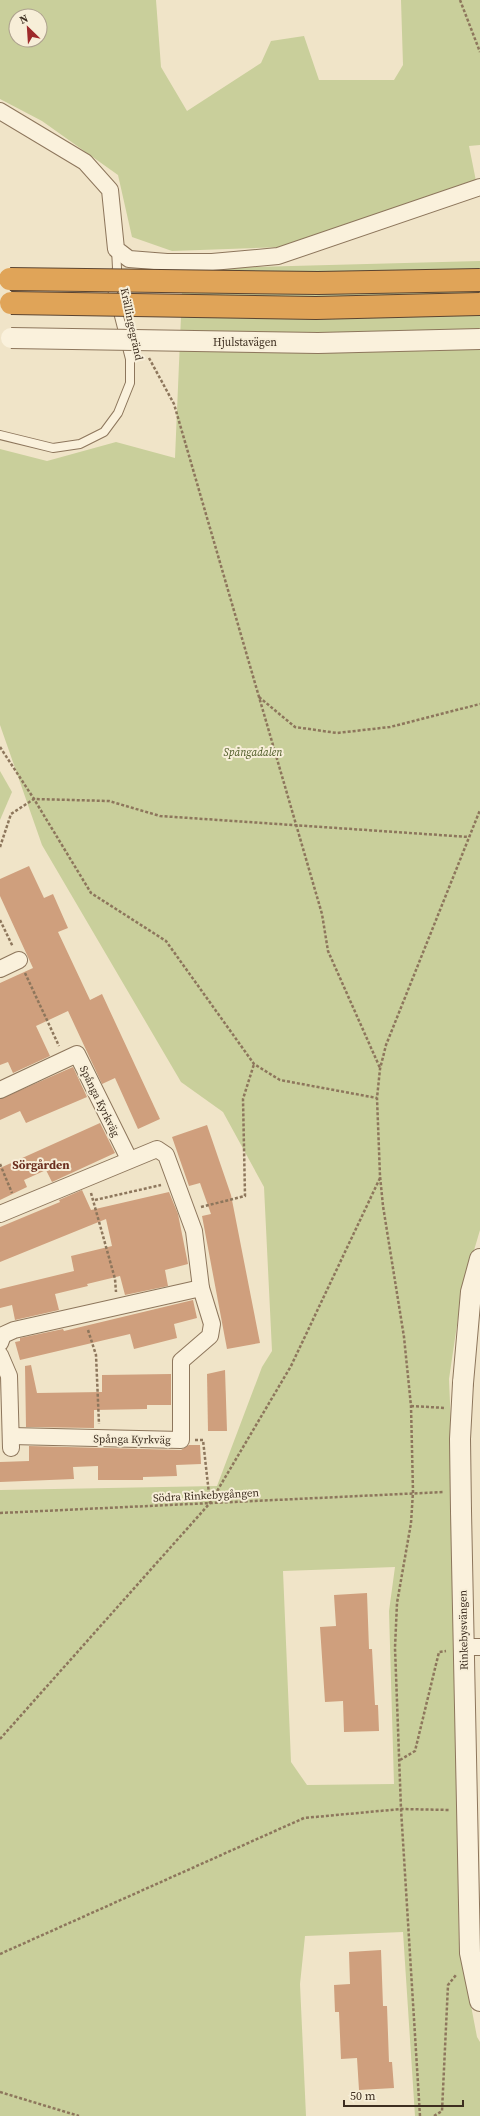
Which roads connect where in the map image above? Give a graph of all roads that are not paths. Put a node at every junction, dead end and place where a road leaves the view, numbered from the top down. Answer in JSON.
{"nodes":[{"id":1,"x":0,"y":111,"type":"edge"},
{"id":2,"x":480,"y":188,"type":"edge"},
{"id":3,"x":116,"y":249,"type":"junction"},
{"id":4,"x":10,"y":279,"type":"dead end"},
{"id":5,"x":480,"y":280,"type":"edge"},
{"id":6,"x":11,"y":303,"type":"dead end"},
{"id":7,"x":480,"y":304,"type":"edge"},
{"id":8,"x":4,"y":338,"type":"edge"},
{"id":9,"x":480,"y":339,"type":"edge"},
{"id":10,"x":0,"y":435,"type":"edge"},
{"id":11,"x":19,"y":960,"type":"road end"},
{"id":12,"x":0,"y":969,"type":"edge"},
{"id":13,"x":0,"y":1090,"type":"edge"},
{"id":14,"x":129,"y":1159,"type":"junction"},
{"id":15,"x":0,"y":1214,"type":"edge"},
{"id":16,"x":480,"y":1260,"type":"edge"},
{"id":17,"x":201,"y":1288,"type":"junction"},
{"id":18,"x":0,"y":1343,"type":"edge"},
{"id":19,"x":0,"y":1355,"type":"edge"},
{"id":20,"x":472,"y":1647,"type":"edge"},
{"id":21,"x":476,"y":1968,"type":"edge"},
{"id":22,"x":480,"y":2001,"type":"edge"}],
"edges":[{"from":1,"to":3,"type":"street"},
{"from":2,"to":3,"type":"street"},
{"from":3,"to":10,"type":"lane","name":"Krällingegränd"},
{"from":4,"to":5,"type":"highway","bridge":true},
{"from":6,"to":7,"type":"highway","bridge":true},
{"from":8,"to":9,"type":"street","name":"Hjulstavägen","bridge":true},
{"from":11,"to":12,"type":"street"},
{"from":13,"to":14,"type":"street","name":"Spånga Kyrkväg"},
{"from":14,"to":15,"type":"street","name":"Spånga Kyrkväg"},
{"from":14,"to":17,"type":"street","name":"Spånga Kyrkväg"},
{"from":16,"to":20,"type":"street","name":"Rinkebysvängen","bridge":true},
{"from":17,"to":18,"type":"street"},
{"from":17,"to":19,"type":"street","name":"Spånga Kyrkväg"},
{"from":20,"to":21,"type":"street","name":"Rinkebysvängen"},
{"from":21,"to":22,"type":"street","name":"Rinkebysvängen"}]}
